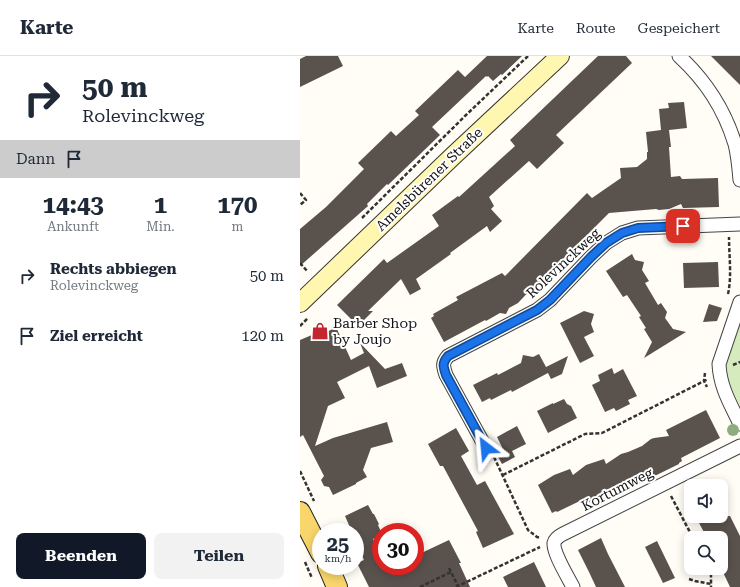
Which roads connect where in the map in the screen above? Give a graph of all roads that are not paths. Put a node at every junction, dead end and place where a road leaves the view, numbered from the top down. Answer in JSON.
{"nodes":[{"id":1,"x":560,"y":56,"type":"edge"},
{"id":2,"x":679,"y":56,"type":"edge"},
{"id":3,"x":740,"y":180,"type":"edge"},
{"id":4,"x":740,"y":224,"type":"edge"},
{"id":5,"x":740,"y":302,"type":"edge"},
{"id":6,"x":300,"y":303,"type":"edge"},
{"id":7,"x":740,"y":424,"type":"edge"},
{"id":8,"x":740,"y":446,"type":"edge"},
{"id":9,"x":486,"y":448,"type":"road end"},
{"id":10,"x":300,"y":512,"type":"edge"},
{"id":11,"x":312,"y":556,"type":"edge"},
{"id":12,"x":332,"y":575,"type":"edge"},
{"id":13,"x":338,"y":587,"type":"edge"},
{"id":14,"x":572,"y":587,"type":"edge"}],
"edges":[{"from":1,"to":6,"type":"street","name":"Amelsbürener Straße"},
{"from":2,"to":3,"type":"street"},
{"from":4,"to":9,"type":"street","name":"Rolevinckweg"},
{"from":5,"to":7,"type":"street"},
{"from":8,"to":14,"type":"street","name":"Kortumweg"},
{"from":10,"to":11,"type":"main road"},
{"from":12,"to":13,"type":"main road"}]}
